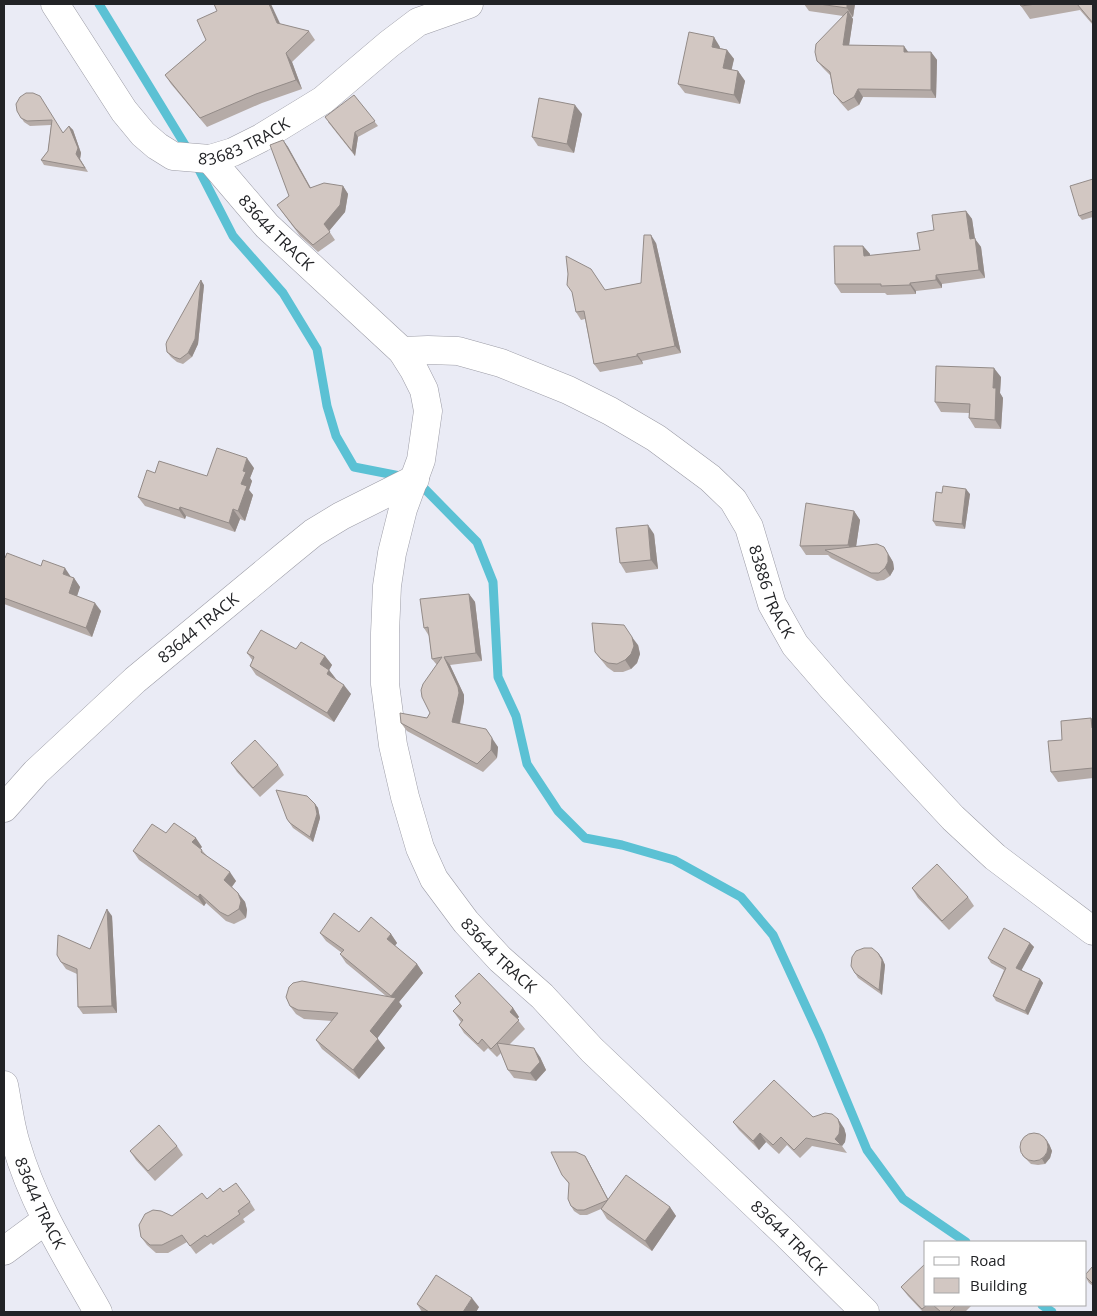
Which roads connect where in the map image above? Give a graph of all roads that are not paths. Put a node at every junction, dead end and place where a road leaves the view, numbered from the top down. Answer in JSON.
{"nodes":[{"id":1,"x":55,"y":4,"type":"edge"},
{"id":2,"x":469,"y":4,"type":"edge"},
{"id":3,"x":210,"y":159,"type":"junction"},
{"id":4,"x":402,"y":351,"type":"junction"},
{"id":5,"x":415,"y":479,"type":"junction"},
{"id":6,"x":4,"y":808,"type":"edge"},
{"id":7,"x":1093,"y":931,"type":"edge"},
{"id":8,"x":4,"y":1084,"type":"edge"},
{"id":9,"x":46,"y":1220,"type":"junction"},
{"id":10,"x":4,"y":1250,"type":"edge"},
{"id":11,"x":98,"y":1312,"type":"edge"},
{"id":12,"x":864,"y":1312,"type":"edge"}],
"edges":[{"from":1,"to":3,"type":"street","name":"83683 TRACK"},
{"from":2,"to":3,"type":"street","name":"83683 TRACK"},
{"from":3,"to":4,"type":"street","name":"83644 TRACK"},
{"from":4,"to":5,"type":"street","name":"83644 TRACK"},
{"from":4,"to":7,"type":"street","name":"83886 TRACK"},
{"from":5,"to":6,"type":"street","name":"83644 TRACK"},
{"from":5,"to":12,"type":"street","name":"83644 TRACK"},
{"from":8,"to":9,"type":"street","name":"83644 TRACK"},
{"from":9,"to":10,"type":"street"},
{"from":9,"to":11,"type":"street","name":"83644 TRACK"}]}
